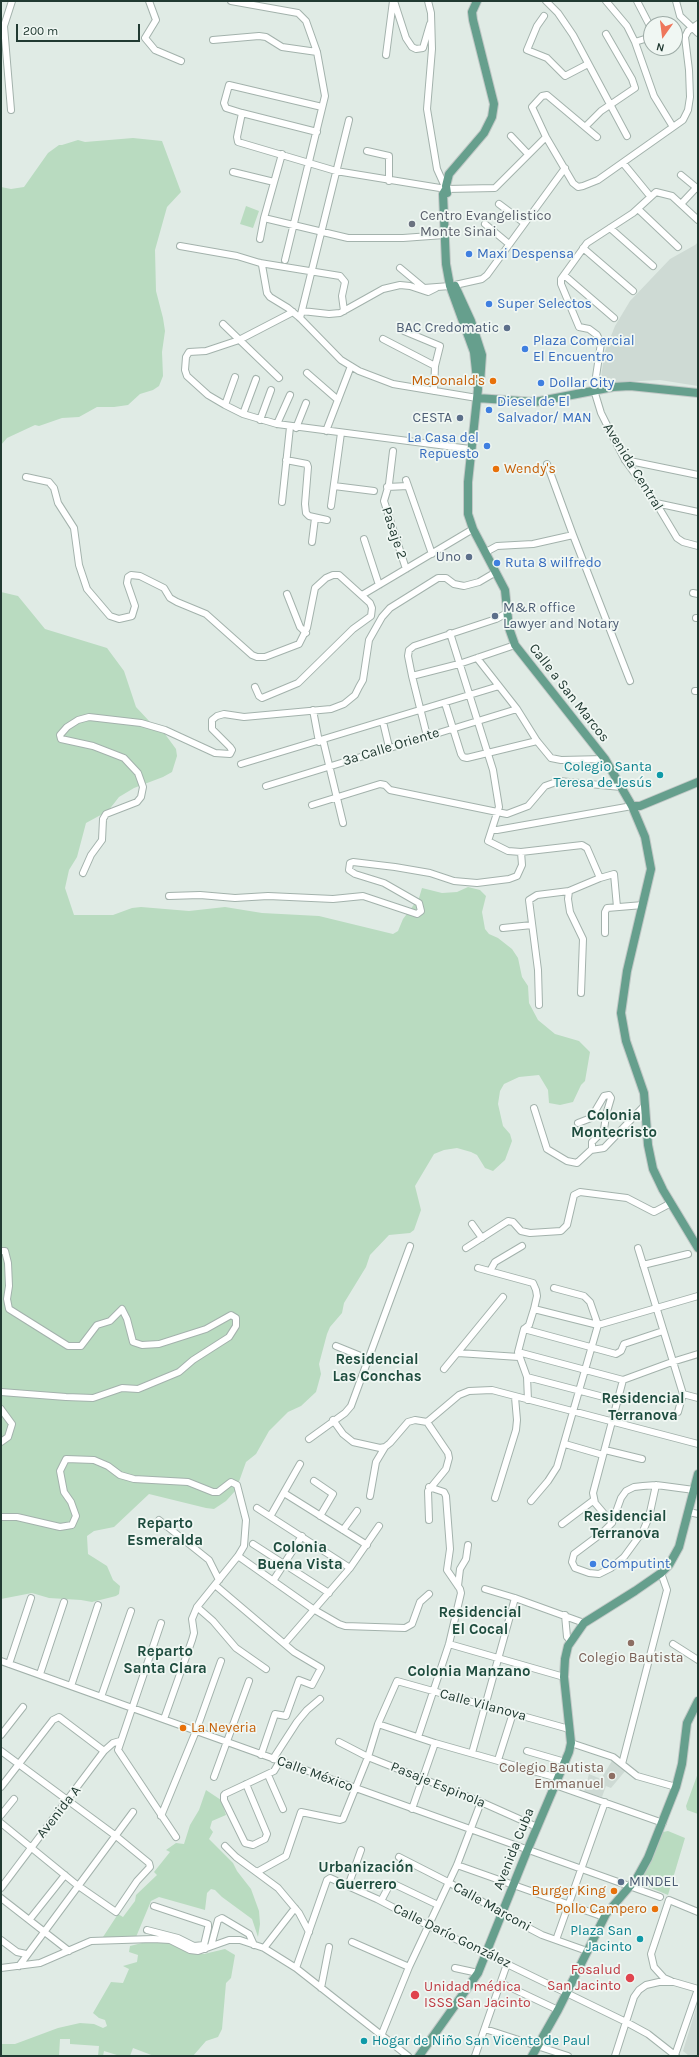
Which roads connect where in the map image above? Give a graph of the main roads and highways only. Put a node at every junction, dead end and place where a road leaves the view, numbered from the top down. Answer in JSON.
{"nodes":[{"id":1,"x":477,"y":1,"type":"edge"},
{"id":2,"x":446,"y":189,"type":"junction"},
{"id":3,"x":452,"y":286,"type":"junction"},
{"id":4,"x":464,"y":314,"type":"junction"},
{"id":5,"x":478,"y":389,"type":"junction"},
{"id":6,"x":698,"y":393,"type":"edge"},
{"id":7,"x":477,"y":398,"type":"junction"},
{"id":8,"x":698,"y":782,"type":"edge"},
{"id":9,"x":632,"y":806,"type":"junction"},
{"id":10,"x":697,"y":1245,"type":"edge"},
{"id":11,"x":698,"y":1474,"type":"edge"},
{"id":12,"x":698,"y":1701,"type":"edge"},
{"id":13,"x":420,"y":2056,"type":"edge"},
{"id":14,"x":532,"y":2056,"type":"edge"}],
"edges":[{"from":1,"to":2,"type":"main road"},
{"from":2,"to":3,"type":"main road"},
{"from":2,"to":3,"type":"main road"},
{"from":3,"to":4,"type":"main road"},
{"from":3,"to":4,"type":"main road"},
{"from":4,"to":5,"type":"main road"},
{"from":4,"to":5,"type":"main road"},
{"from":5,"to":7,"type":"main road","name":"Calle a San Marcos"},
{"from":6,"to":7,"type":"main road"},
{"from":7,"to":9,"type":"main road","name":"Calle a San Marcos"},
{"from":8,"to":9,"type":"main road"},
{"from":9,"to":10,"type":"main road","name":"Calle a San Marcos"},
{"from":11,"to":13,"type":"main road","name":"Avenida Cuba"},
{"from":12,"to":14,"type":"main road"}]}
